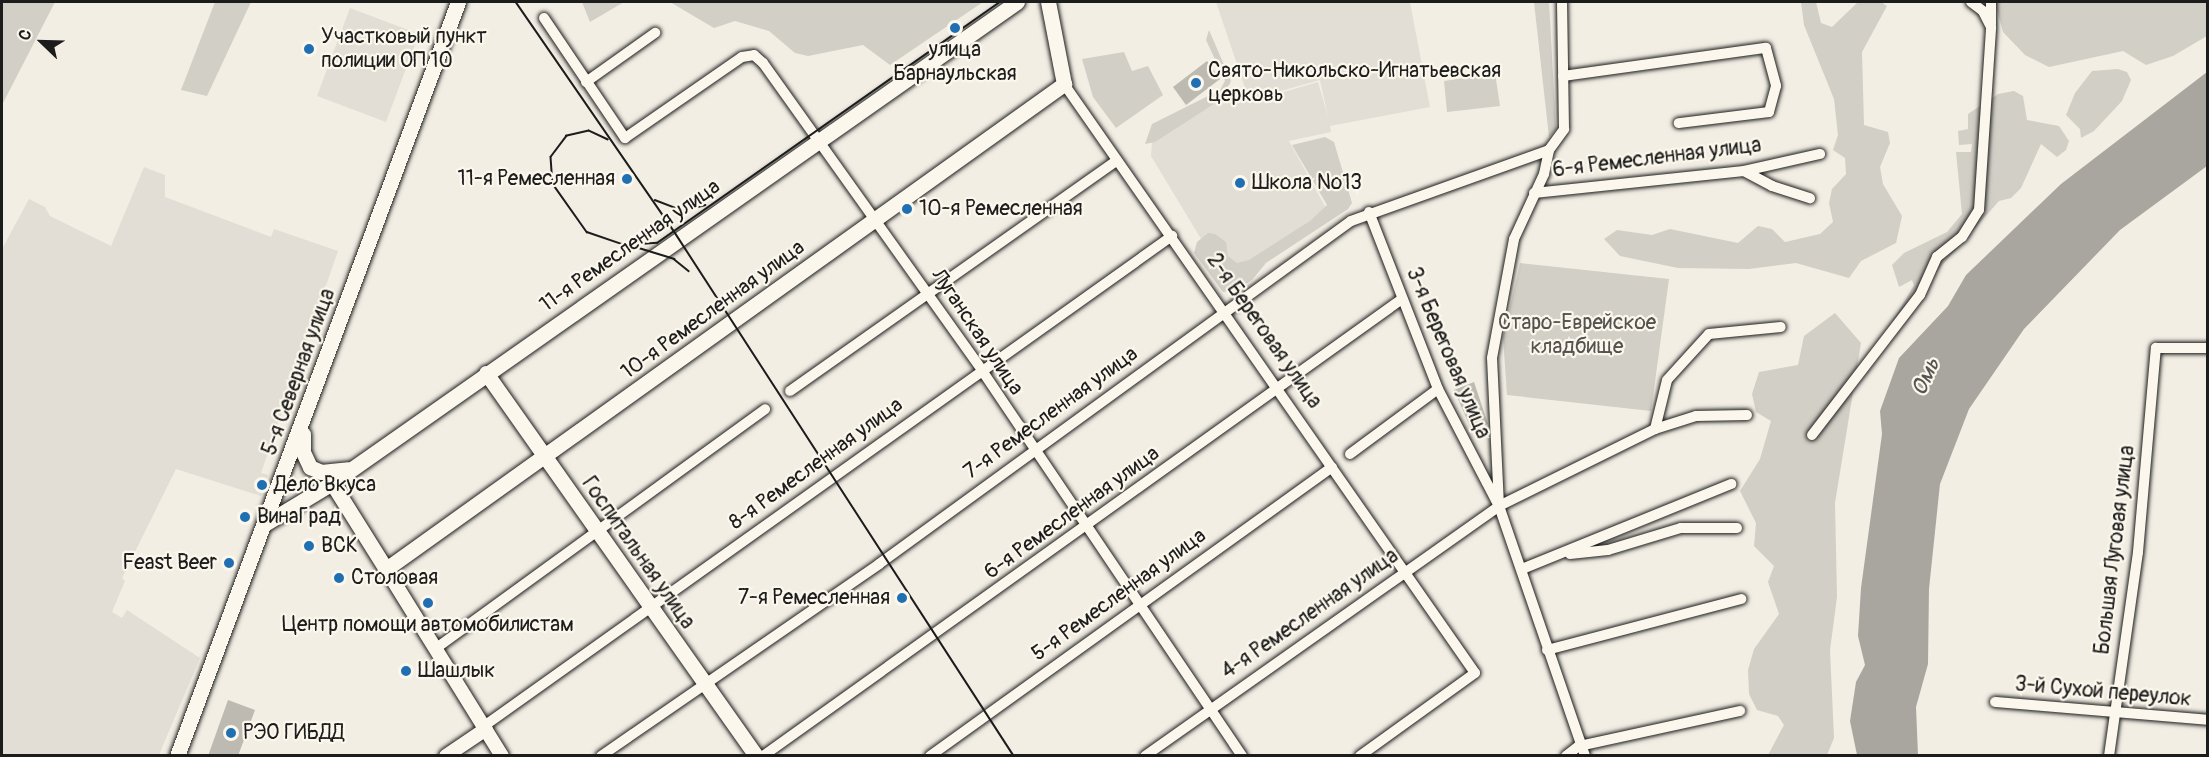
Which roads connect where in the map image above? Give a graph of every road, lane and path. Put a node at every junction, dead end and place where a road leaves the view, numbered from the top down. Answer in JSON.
{"nodes":[{"id":1,"x":458,"y":2,"type":"edge"},
{"id":2,"x":1017,"y":2,"type":"edge"},
{"id":3,"x":1048,"y":2,"type":"edge"},
{"id":4,"x":1562,"y":2,"type":"edge"},
{"id":5,"x":1971,"y":2,"type":"edge"},
{"id":6,"x":1991,"y":2,"type":"edge"},
{"id":7,"x":544,"y":18,"type":"dead end"},
{"id":8,"x":1991,"y":27,"type":"junction"},
{"id":9,"x":655,"y":33,"type":"dead end"},
{"id":10,"x":1563,"y":76,"type":"junction"},
{"id":11,"x":586,"y":82,"type":"junction"},
{"id":12,"x":1064,"y":84,"type":"junction"},
{"id":13,"x":1679,"y":123,"type":"dead end"},
{"id":14,"x":818,"y":140,"type":"junction"},
{"id":15,"x":1549,"y":150,"type":"junction"},
{"id":16,"x":1820,"y":154,"type":"dead end"},
{"id":17,"x":1117,"y":160,"type":"junction"},
{"id":18,"x":1743,"y":171,"type":"junction"},
{"id":19,"x":1534,"y":193,"type":"junction"},
{"id":20,"x":1810,"y":198,"type":"dead end"},
{"id":21,"x":1369,"y":212,"type":"junction"},
{"id":22,"x":875,"y":220,"type":"junction"},
{"id":23,"x":1172,"y":236,"type":"junction"},
{"id":24,"x":928,"y":294,"type":"junction"},
{"id":25,"x":1402,"y":299,"type":"junction"},
{"id":26,"x":1225,"y":310,"type":"junction"},
{"id":27,"x":1781,"y":327,"type":"dead end"},
{"id":28,"x":2208,"y":348,"type":"edge"},
{"id":29,"x":981,"y":369,"type":"junction"},
{"id":30,"x":486,"y":373,"type":"junction"},
{"id":31,"x":1277,"y":385,"type":"junction"},
{"id":32,"x":1438,"y":389,"type":"junction"},
{"id":33,"x":790,"y":391,"type":"dead end"},
{"id":34,"x":765,"y":409,"type":"dead end"},
{"id":35,"x":305,"y":415,"type":"junction"},
{"id":36,"x":1747,"y":415,"type":"dead end"},
{"id":37,"x":1655,"y":429,"type":"junction"},
{"id":38,"x":1812,"y":435,"type":"dead end"},
{"id":39,"x":1032,"y":450,"type":"junction"},
{"id":40,"x":1350,"y":454,"type":"dead end"},
{"id":41,"x":543,"y":457,"type":"junction"},
{"id":42,"x":1332,"y":467,"type":"junction"},
{"id":43,"x":354,"y":468,"type":"junction"},
{"id":44,"x":332,"y":483,"type":"junction"},
{"id":45,"x":1731,"y":484,"type":"dead end"},
{"id":46,"x":1499,"y":506,"type":"junction"},
{"id":47,"x":266,"y":523,"type":"junction"},
{"id":48,"x":1087,"y":528,"type":"junction"},
{"id":49,"x":1737,"y":528,"type":"dead end"},
{"id":50,"x":599,"y":533,"type":"junction"},
{"id":51,"x":1557,"y":555,"type":"junction"},
{"id":52,"x":386,"y":569,"type":"junction"},
{"id":53,"x":1522,"y":569,"type":"junction"},
{"id":54,"x":1406,"y":571,"type":"junction"},
{"id":55,"x":1741,"y":599,"type":"dead end"},
{"id":56,"x":1138,"y":604,"type":"junction"},
{"id":57,"x":651,"y":608,"type":"junction"},
{"id":58,"x":435,"y":649,"type":"junction"},
{"id":59,"x":1548,"y":650,"type":"junction"},
{"id":60,"x":704,"y":684,"type":"junction"},
{"id":61,"x":1995,"y":702,"type":"dead end"},
{"id":62,"x":1210,"y":708,"type":"junction"},
{"id":63,"x":1740,"y":711,"type":"dead end"},
{"id":64,"x":2115,"y":714,"type":"junction"},
{"id":65,"x":2208,"y":720,"type":"edge"},
{"id":66,"x":485,"y":727,"type":"junction"},
{"id":67,"x":1582,"y":751,"type":"edge"},
{"id":68,"x":177,"y":756,"type":"edge"},
{"id":69,"x":446,"y":756,"type":"edge"},
{"id":70,"x":502,"y":756,"type":"edge"},
{"id":71,"x":601,"y":756,"type":"edge"},
{"id":72,"x":756,"y":756,"type":"edge"},
{"id":73,"x":763,"y":756,"type":"edge"},
{"id":74,"x":930,"y":756,"type":"edge"},
{"id":75,"x":1145,"y":756,"type":"edge"},
{"id":76,"x":1242,"y":756,"type":"edge"},
{"id":77,"x":1360,"y":756,"type":"edge"},
{"id":78,"x":1566,"y":756,"type":"edge"},
{"id":79,"x":2109,"y":756,"type":"edge"}],
"edges":[{"from":1,"to":35,"type":"main road","name":"5-я Северная улица"},
{"from":2,"to":14,"type":"main road","name":"11-я Ремесленная улица"},
{"from":3,"to":12,"type":"main road","name":"2-я Береговая улица"},
{"from":4,"to":10,"type":"street","name":"3-я Береговая улица"},
{"from":5,"to":8,"type":"street"},
{"from":6,"to":8,"type":"street"},
{"from":7,"to":11,"type":"street"},
{"from":8,"to":38,"type":"street"},
{"from":9,"to":11,"type":"street"},
{"from":10,"to":13,"type":"street"},
{"from":10,"to":15,"type":"street","name":"3-я Береговая улица"},
{"from":11,"to":14,"type":"street","name":"Луганская улица"},
{"from":12,"to":17,"type":"street","name":"2-я Береговая улица"},
{"from":12,"to":22,"type":"main road","name":"10-я Ремесленная улица"},
{"from":14,"to":22,"type":"street","name":"Луганская улица"},
{"from":14,"to":30,"type":"main road","name":"11-я Ремесленная улица"},
{"from":15,"to":19,"type":"street","name":"3-я Береговая улица"},
{"from":15,"to":21,"type":"street","name":"7-я Ремесленная улица"},
{"from":16,"to":18,"type":"street","name":"6-я Ремесленная улица"},
{"from":17,"to":23,"type":"street","name":"2-я Береговая улица"},
{"from":17,"to":24,"type":"street"},
{"from":18,"to":19,"type":"street","name":"6-я Ремесленная улица"},
{"from":18,"to":20,"type":"street"},
{"from":19,"to":46,"type":"street","name":"3-я Береговая улица"},
{"from":21,"to":25,"type":"street","name":"3-я Береговая улица"},
{"from":21,"to":26,"type":"street","name":"7-я Ремесленная улица"},
{"from":22,"to":24,"type":"street","name":"Луганская улица"},
{"from":22,"to":41,"type":"main road","name":"10-я Ремесленная улица"},
{"from":23,"to":26,"type":"street","name":"2-я Береговая улица"},
{"from":23,"to":29,"type":"street","name":"8-я Ремесленная улица"},
{"from":24,"to":29,"type":"street","name":"Луганская улица"},
{"from":24,"to":33,"type":"street"},
{"from":25,"to":31,"type":"street","name":"6-я Ремесленная улица"},
{"from":25,"to":32,"type":"street","name":"3-я Береговая улица"},
{"from":26,"to":31,"type":"street","name":"2-я Береговая улица"},
{"from":26,"to":39,"type":"street","name":"7-я Ремесленная улица"},
{"from":27,"to":37,"type":"street"},
{"from":28,"to":64,"type":"street","name":"Большая Луговая улица"},
{"from":29,"to":39,"type":"street","name":"Луганская улица"},
{"from":29,"to":57,"type":"street","name":"8-я Ремесленная улица"},
{"from":30,"to":41,"type":"main road","name":"Госпитальная улица"},
{"from":30,"to":43,"type":"main road","name":"11-я Ремесленная улица"},
{"from":31,"to":42,"type":"street","name":"2-я Береговая улица"},
{"from":31,"to":48,"type":"street","name":"6-я Ремесленная улица"},
{"from":32,"to":40,"type":"street"},
{"from":32,"to":46,"type":"street","name":"3-я Береговая улица"},
{"from":34,"to":50,"type":"street"},
{"from":35,"to":43,"type":"main road"},
{"from":35,"to":47,"type":"main road","name":"5-я Северная улица"},
{"from":36,"to":37,"type":"street","name":"4-я Ремесленная улица"},
{"from":37,"to":46,"type":"street","name":"4-я Ремесленная улица"},
{"from":39,"to":48,"type":"street","name":"Луганская улица"},
{"from":39,"to":60,"type":"street","name":"7-я Ремесленная улица"},
{"from":41,"to":50,"type":"main road","name":"Госпитальная улица"},
{"from":41,"to":52,"type":"main road","name":"10-я Ремесленная улица"},
{"from":42,"to":54,"type":"street","name":"2-я Береговая улица"},
{"from":42,"to":56,"type":"street","name":"5-я Ремесленная улица"},
{"from":43,"to":44,"type":"main road","name":"11-я Ремесленная улица"},
{"from":44,"to":47,"type":"main road","name":"11-я Ремесленная улица"},
{"from":44,"to":52,"type":"main road"},
{"from":45,"to":51,"type":"street"},
{"from":46,"to":53,"type":"street","name":"3-я Береговая улица"},
{"from":46,"to":54,"type":"street","name":"4-я Ремесленная улица"},
{"from":47,"to":68,"type":"main road","name":"5-я Северная улица"},
{"from":48,"to":56,"type":"street","name":"Луганская улица"},
{"from":48,"to":73,"type":"street","name":"6-я Ремесленная улица"},
{"from":49,"to":51,"type":"street"},
{"from":50,"to":57,"type":"main road","name":"Госпитальная улица"},
{"from":50,"to":58,"type":"street"},
{"from":51,"to":53,"type":"street"},
{"from":52,"to":58,"type":"street"},
{"from":53,"to":59,"type":"street","name":"3-я Береговая улица"},
{"from":54,"to":62,"type":"street","name":"4-я Ремесленная улица"},
{"from":54,"to":77,"type":"street","name":"2-я Береговая улица"},
{"from":55,"to":59,"type":"street"},
{"from":56,"to":62,"type":"street","name":"Луганская улица"},
{"from":56,"to":74,"type":"street","name":"5-я Ремесленная улица"},
{"from":57,"to":60,"type":"main road","name":"Госпитальная улица"},
{"from":57,"to":66,"type":"street","name":"8-я Ремесленная улица"},
{"from":58,"to":66,"type":"street"},
{"from":59,"to":67,"type":"street"},
{"from":60,"to":71,"type":"street","name":"7-я Ремесленная улица"},
{"from":60,"to":72,"type":"main road","name":"Госпитальная улица"},
{"from":61,"to":64,"type":"street","name":"3-й Сухой переулок"},
{"from":62,"to":75,"type":"street","name":"4-я Ремесленная улица"},
{"from":62,"to":76,"type":"street","name":"Луганская улица"},
{"from":63,"to":67,"type":"street"},
{"from":64,"to":65,"type":"street","name":"3-й Сухой переулок"},
{"from":64,"to":79,"type":"street","name":"Большая Луговая улица"},
{"from":66,"to":69,"type":"street","name":"8-я Ремесленная улица"},
{"from":66,"to":70,"type":"street"},
{"from":67,"to":78,"type":"street"}]}
